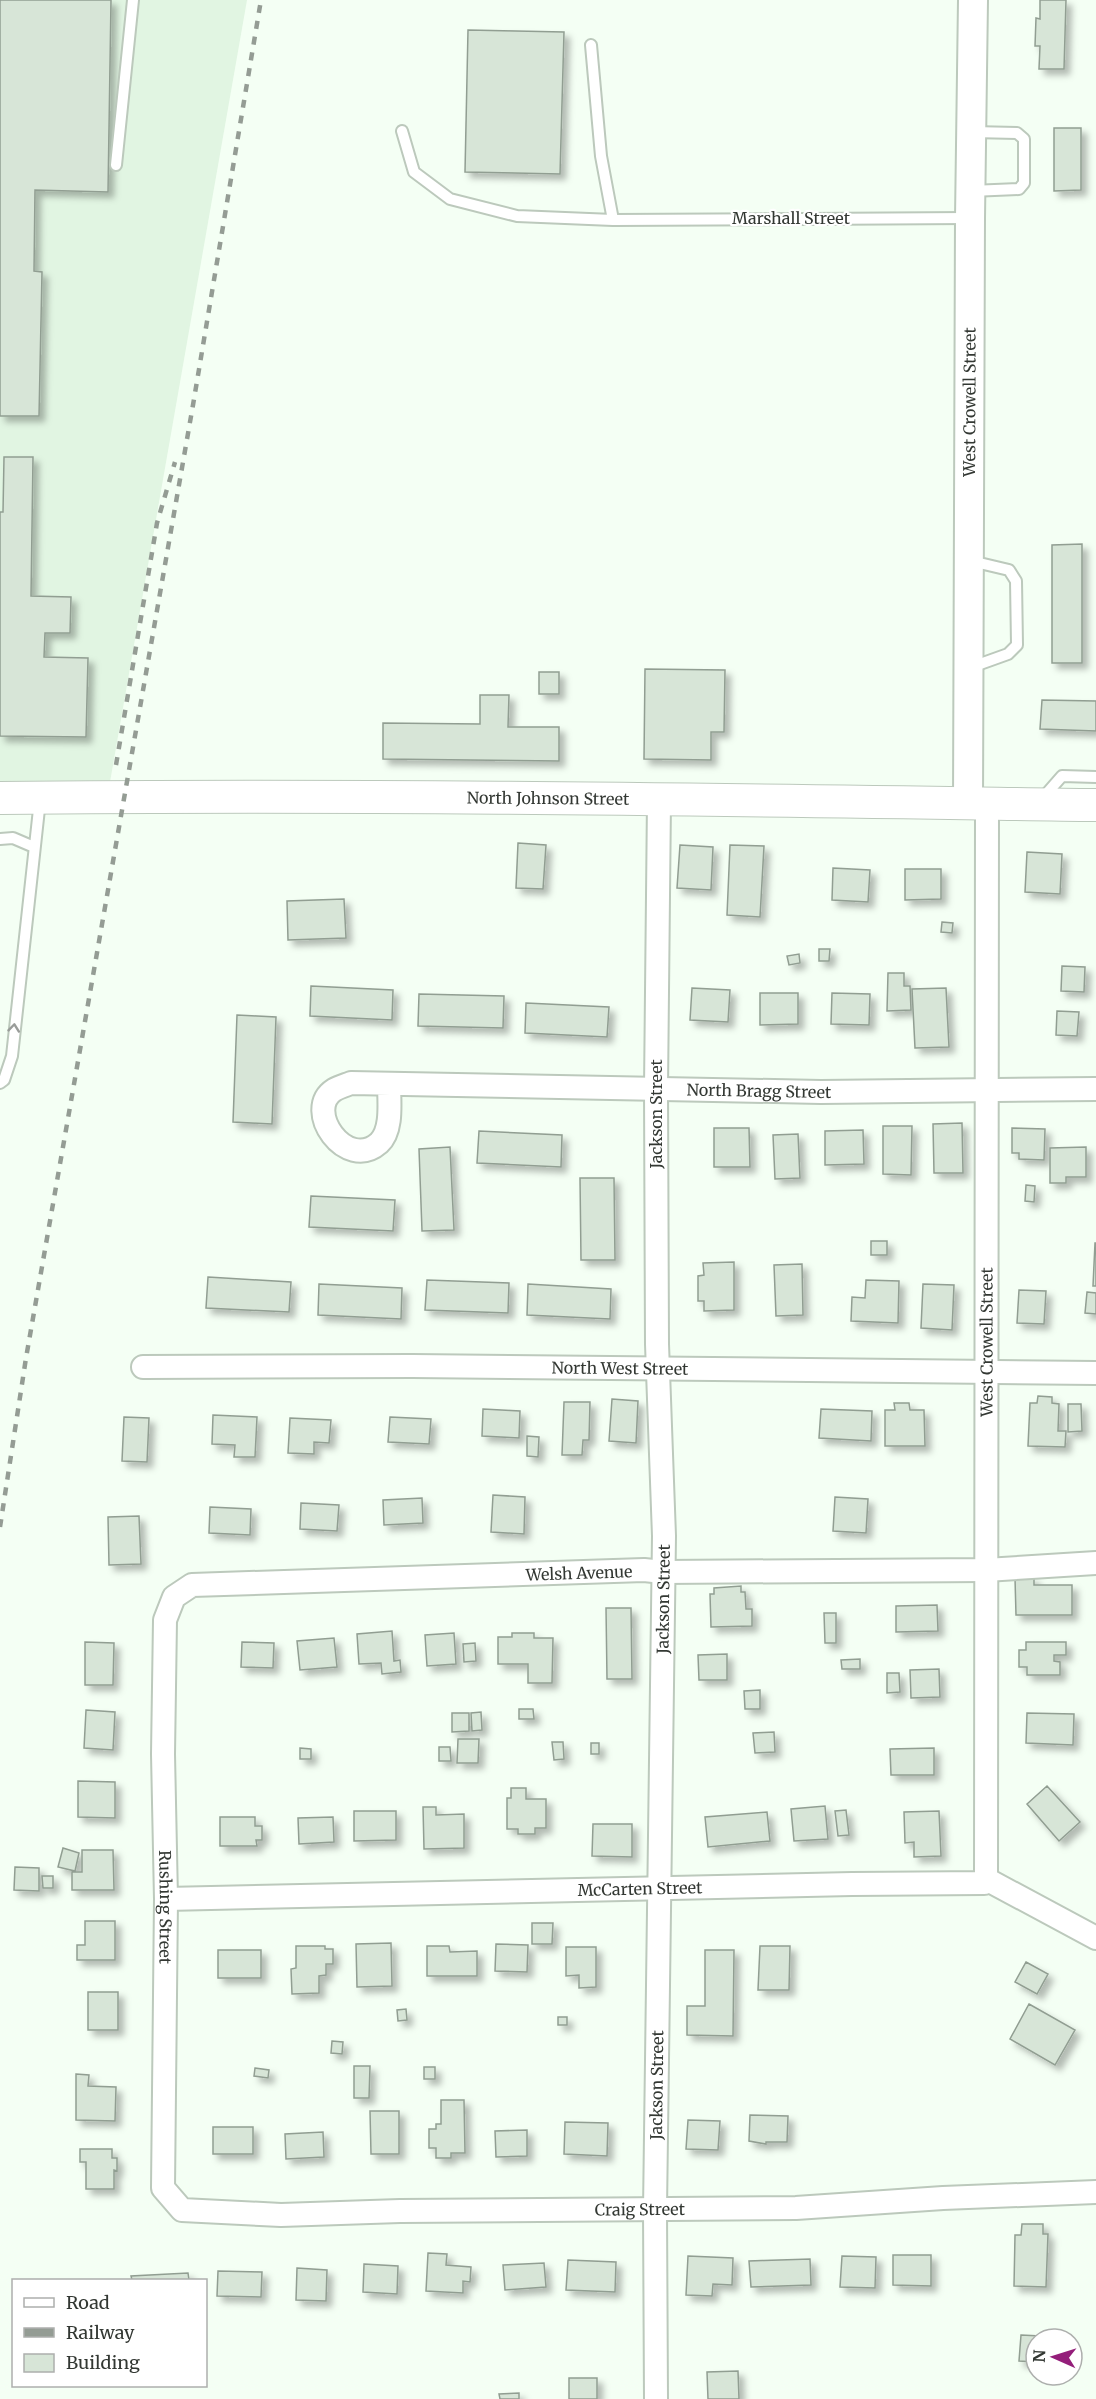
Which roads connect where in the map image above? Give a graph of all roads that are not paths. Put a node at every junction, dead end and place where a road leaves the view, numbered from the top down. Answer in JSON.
{"nodes":[{"id":1,"x":133,"y":0,"type":"edge"},
{"id":2,"x":973,"y":0,"type":"edge"},
{"id":3,"x":591,"y":45,"type":"dead end"},
{"id":4,"x":402,"y":131,"type":"dead end"},
{"id":5,"x":971,"y":132,"type":"junction"},
{"id":6,"x":116,"y":165,"type":"dead end"},
{"id":7,"x":970,"y":204,"type":"junction"},
{"id":8,"x":613,"y":220,"type":"junction"},
{"id":9,"x":969,"y":560,"type":"junction"},
{"id":10,"x":969,"y":668,"type":"junction"},
{"id":11,"x":1096,"y":777,"type":"edge"},
{"id":12,"x":0,"y":798,"type":"edge"},
{"id":13,"x":40,"y":798,"type":"junction"},
{"id":14,"x":659,"y":800,"type":"junction"},
{"id":15,"x":978,"y":804,"type":"junction"},
{"id":16,"x":1037,"y":804,"type":"junction"},
{"id":17,"x":1096,"y":805,"type":"edge"},
{"id":18,"x":0,"y":839,"type":"edge"},
{"id":19,"x":34,"y":847,"type":"junction"},
{"id":20,"x":0,"y":1083,"type":"edge"},
{"id":21,"x":389,"y":1084,"type":"dead end"},
{"id":22,"x":656,"y":1089,"type":"junction"},
{"id":23,"x":1096,"y":1089,"type":"edge"},
{"id":24,"x":987,"y":1090,"type":"junction"},
{"id":25,"x":143,"y":1367,"type":"dead end"},
{"id":26,"x":658,"y":1369,"type":"junction"},
{"id":27,"x":987,"y":1372,"type":"junction"},
{"id":28,"x":1096,"y":1373,"type":"edge"},
{"id":29,"x":1096,"y":1563,"type":"edge"},
{"id":30,"x":986,"y":1570,"type":"junction"},
{"id":31,"x":663,"y":1572,"type":"junction"},
{"id":32,"x":174,"y":1597,"type":"joint"},
{"id":33,"x":986,"y":1879,"type":"junction"},
{"id":34,"x":660,"y":1888,"type":"junction"},
{"id":35,"x":166,"y":1899,"type":"junction"},
{"id":36,"x":1096,"y":1938,"type":"edge"},
{"id":37,"x":1096,"y":2193,"type":"edge"},
{"id":38,"x":182,"y":2210,"type":"joint"},
{"id":39,"x":655,"y":2210,"type":"junction"},
{"id":40,"x":656,"y":2399,"type":"edge"}],
"edges":[{"from":1,"to":6,"type":"lane"},
{"from":2,"to":5,"type":"street","name":"West Crowell Street"},
{"from":3,"to":8,"type":"lane"},
{"from":4,"to":8,"type":"lane","name":"Marshall Street"},
{"from":5,"to":7,"type":"street","name":"West Crowell Street"},
{"from":5,"to":7,"type":"lane","name":"Marshall Street"},
{"from":7,"to":8,"type":"lane","name":"Marshall Street"},
{"from":7,"to":9,"type":"street","name":"West Crowell Street"},
{"from":9,"to":10,"type":"street","name":"West Crowell Street"},
{"from":9,"to":10,"type":"lane"},
{"from":10,"to":15,"type":"street","name":"West Crowell Street"},
{"from":11,"to":16,"type":"lane"},
{"from":12,"to":13,"type":"main road","name":"North Johnson Street"},
{"from":13,"to":14,"type":"main road","name":"North Johnson Street"},
{"from":13,"to":19,"type":"lane"},
{"from":14,"to":15,"type":"main road","name":"North Johnson Street"},
{"from":14,"to":22,"type":"street","name":"Jackson Street"},
{"from":15,"to":16,"type":"main road","name":"North Johnson Street"},
{"from":15,"to":24,"type":"street","name":"West Crowell Street"},
{"from":16,"to":17,"type":"main road","name":"North Johnson Street"},
{"from":18,"to":19,"type":"lane"},
{"from":20,"to":19,"type":"lane","one_way":true},
{"from":21,"to":22,"type":"street","name":"North Bragg Street"},
{"from":22,"to":24,"type":"street","name":"North Bragg Street"},
{"from":22,"to":26,"type":"street","name":"Jackson Street"},
{"from":23,"to":24,"type":"street","name":"North Bragg Street"},
{"from":24,"to":27,"type":"street","name":"West Crowell Street"},
{"from":25,"to":26,"type":"street","name":"North West Street"},
{"from":26,"to":27,"type":"street","name":"North West Street"},
{"from":26,"to":31,"type":"street","name":"Jackson Street"},
{"from":27,"to":28,"type":"street","name":"North West Street"},
{"from":27,"to":30,"type":"street","name":"West Crowell Street"},
{"from":29,"to":30,"type":"street","name":"Welsh Avenue"},
{"from":30,"to":31,"type":"street","name":"Welsh Avenue"},
{"from":30,"to":33,"type":"street","name":"West Crowell Street"},
{"from":31,"to":32,"type":"street","name":"Welsh Avenue"},
{"from":31,"to":34,"type":"street","name":"Jackson Street"},
{"from":32,"to":35,"type":"street","name":"Rushing Street"},
{"from":33,"to":34,"type":"street","name":"McCarten Street"},
{"from":33,"to":36,"type":"street"},
{"from":34,"to":35,"type":"street","name":"McCarten Street"},
{"from":34,"to":39,"type":"street","name":"Jackson Street"},
{"from":35,"to":38,"type":"street","name":"Rushing Street"},
{"from":37,"to":39,"type":"street","name":"Craig Street"},
{"from":38,"to":39,"type":"street","name":"Craig Street"},
{"from":39,"to":40,"type":"street","name":"Jackson Street"}]}
